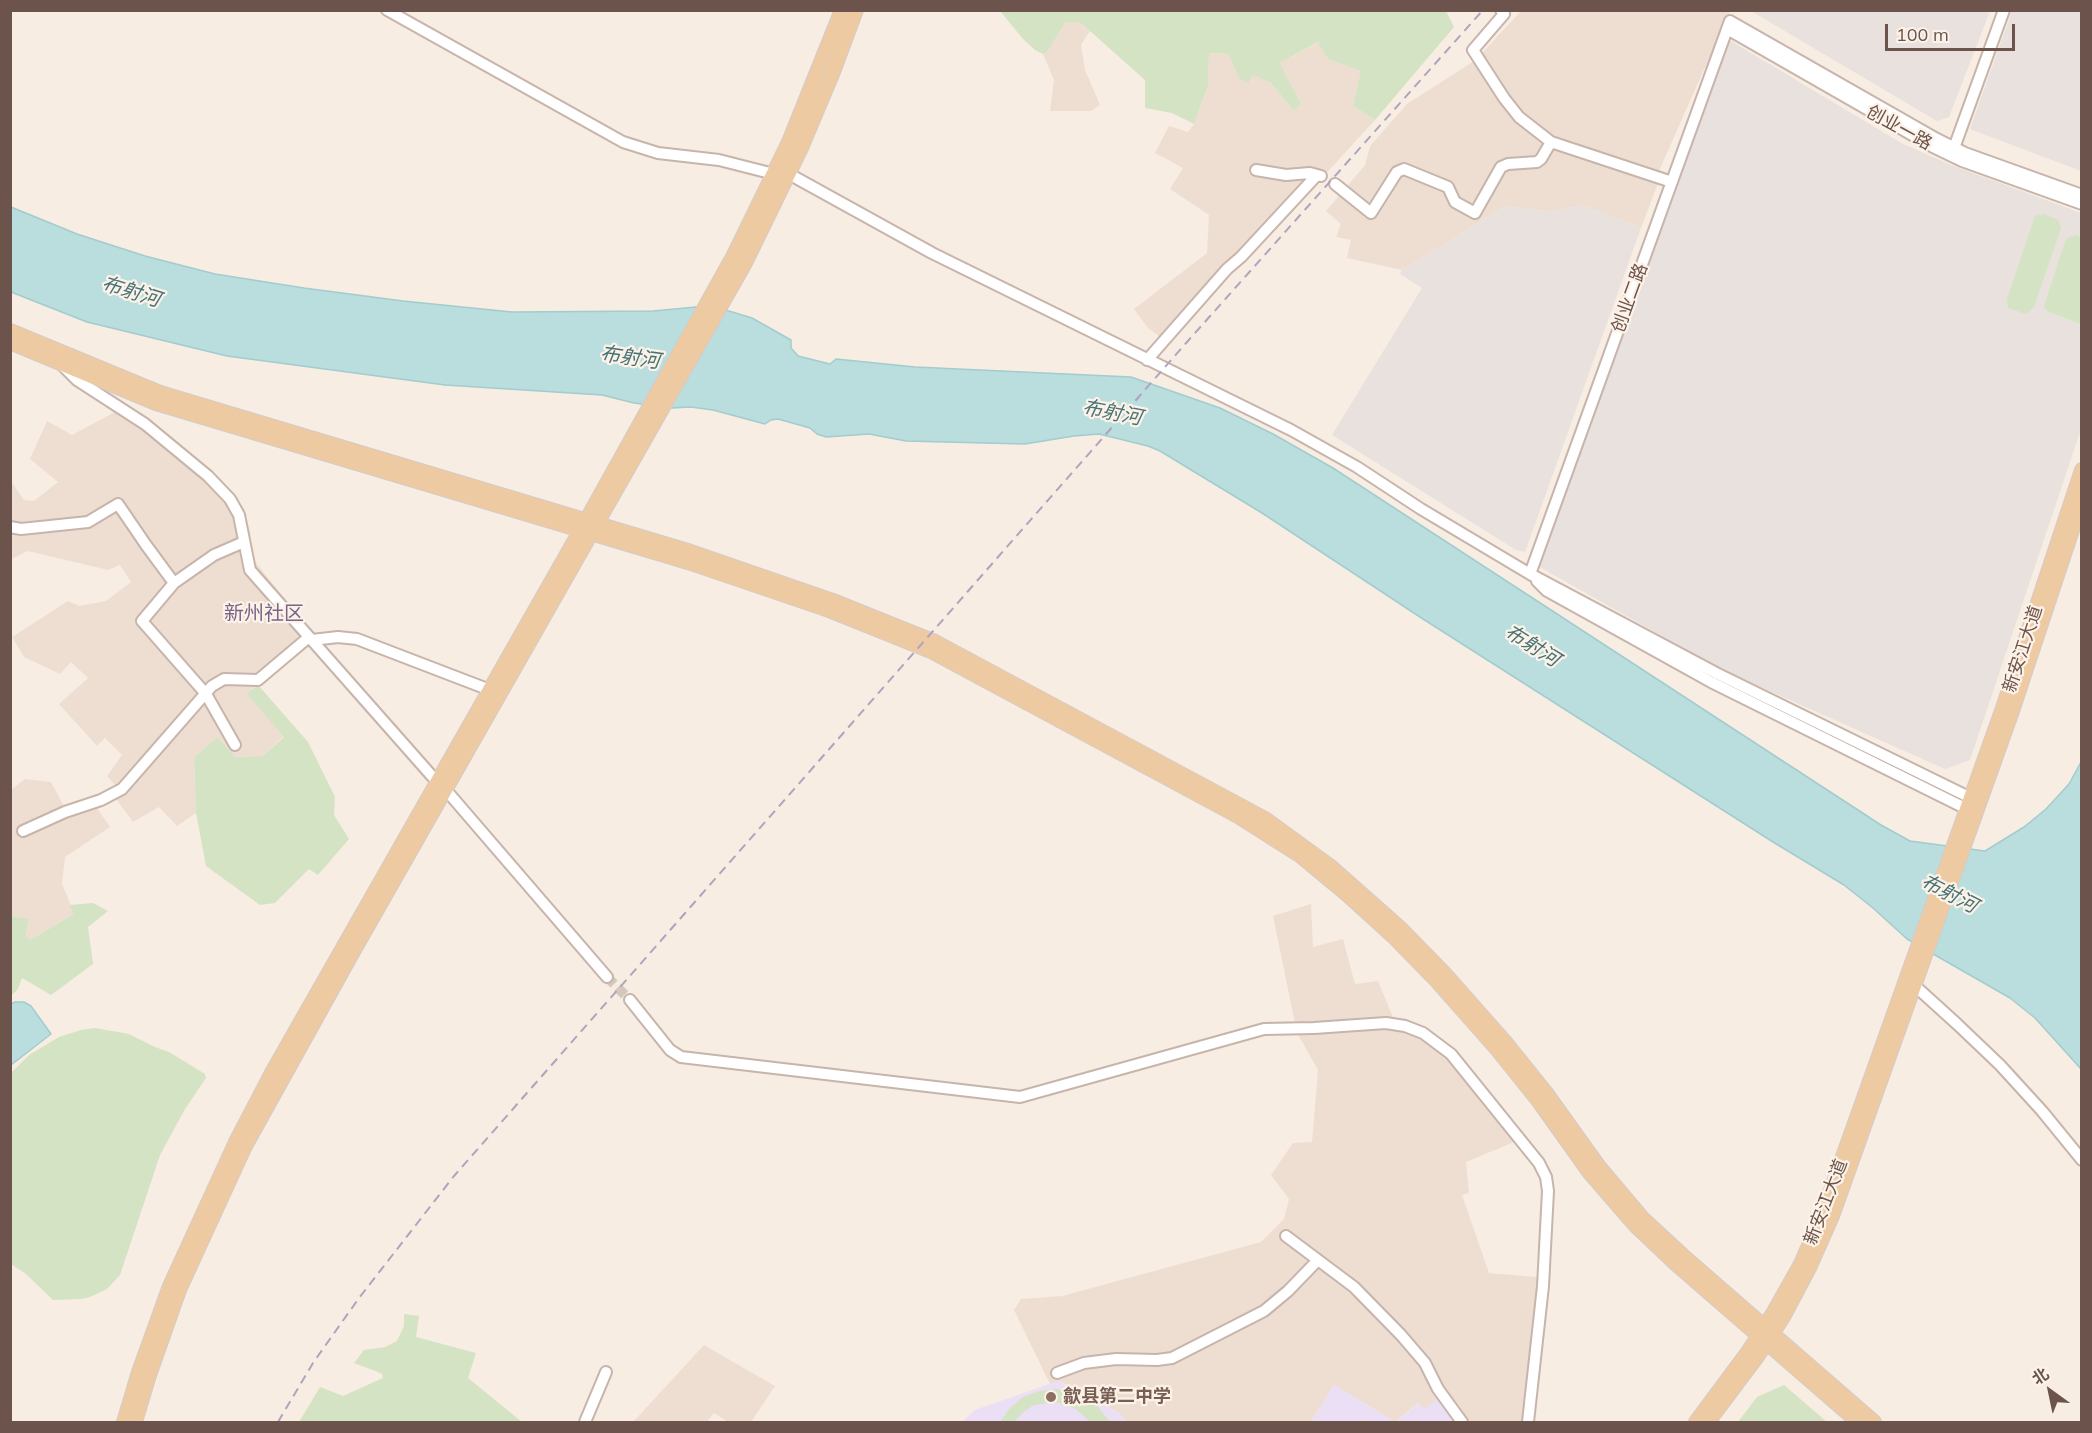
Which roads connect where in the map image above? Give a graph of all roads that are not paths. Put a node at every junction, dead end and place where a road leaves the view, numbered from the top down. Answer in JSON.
{"nodes":[{"id":1,"x":387,"y":10,"type":"edge"},
{"id":2,"x":842,"y":10,"type":"edge"},
{"id":3,"x":856,"y":10,"type":"edge"},
{"id":4,"x":1501,"y":10,"type":"edge"},
{"id":5,"x":2004,"y":10,"type":"edge"},
{"id":6,"x":1728,"y":25,"type":"junction"},
{"id":7,"x":1551,"y":142,"type":"junction"},
{"id":8,"x":1954,"y":148,"type":"junction"},
{"id":9,"x":1256,"y":170,"type":"dead end"},
{"id":10,"x":774,"y":174,"type":"junction"},
{"id":11,"x":789,"y":174,"type":"junction"},
{"id":12,"x":1672,"y":182,"type":"junction"},
{"id":13,"x":1335,"y":184,"type":"dead end"},
{"id":14,"x":2082,"y":195,"type":"edge"},
{"id":15,"x":2082,"y":204,"type":"edge"},
{"id":16,"x":725,"y":285,"type":"junction"},
{"id":17,"x":10,"y":331,"type":"edge"},
{"id":18,"x":10,"y":342,"type":"edge"},
{"id":19,"x":1147,"y":360,"type":"junction"},
{"id":20,"x":61,"y":364,"type":"junction"},
{"id":21,"x":2082,"y":470,"type":"edge"},
{"id":22,"x":2082,"y":500,"type":"edge"},
{"id":23,"x":10,"y":527,"type":"edge"},
{"id":24,"x":589,"y":527,"type":"junction"},
{"id":25,"x":244,"y":542,"type":"junction"},
{"id":26,"x":1530,"y":574,"type":"junction"},
{"id":27,"x":174,"y":583,"type":"junction"},
{"id":28,"x":311,"y":638,"type":"junction"},
{"id":29,"x":490,"y":690,"type":"junction"},
{"id":30,"x":206,"y":694,"type":"junction"},
{"id":31,"x":235,"y":745,"type":"dead end"},
{"id":32,"x":442,"y":787,"type":"junction"},
{"id":33,"x":1973,"y":805,"type":"junction"},
{"id":34,"x":23,"y":831,"type":"dead end"},
{"id":35,"x":1917,"y":961,"type":"junction"},
{"id":36,"x":607,"y":977,"type":"tunnel mouth"},
{"id":37,"x":1914,"y":985,"type":"junction"},
{"id":38,"x":630,"y":1000,"type":"tunnel mouth"},
{"id":39,"x":2082,"y":1160,"type":"edge"},
{"id":40,"x":1286,"y":1236,"type":"dead end"},
{"id":41,"x":1317,"y":1261,"type":"junction"},
{"id":42,"x":1765,"y":1336,"type":"junction"},
{"id":43,"x":606,"y":1372,"type":"dead end"},
{"id":44,"x":1057,"y":1373,"type":"dead end"},
{"id":45,"x":124,"y":1422,"type":"edge"},
{"id":46,"x":135,"y":1422,"type":"edge"},
{"id":47,"x":585,"y":1422,"type":"edge"},
{"id":48,"x":1462,"y":1422,"type":"edge"},
{"id":49,"x":1527,"y":1422,"type":"edge"},
{"id":50,"x":1696,"y":1422,"type":"edge"},
{"id":51,"x":1708,"y":1422,"type":"edge"},
{"id":52,"x":1858,"y":1422,"type":"edge"},
{"id":53,"x":1874,"y":1422,"type":"edge"}],
"edges":[{"from":1,"to":10,"type":"street"},
{"from":2,"to":10,"type":"main road"},
{"from":3,"to":11,"type":"main road"},
{"from":4,"to":7,"type":"street"},
{"from":5,"to":8,"type":"street"},
{"from":6,"to":8,"type":"street","name":"创业一路"},
{"from":6,"to":12,"type":"street","name":"创业二路"},
{"from":6,"to":15,"type":"street","name":"创业一路"},
{"from":7,"to":12,"type":"street"},
{"from":7,"to":13,"type":"street"},
{"from":8,"to":14,"type":"street","name":"创业一路"},
{"from":9,"to":19,"type":"street"},
{"from":10,"to":16,"type":"main road"},
{"from":11,"to":16,"type":"main road"},
{"from":11,"to":19,"type":"street"},
{"from":12,"to":26,"type":"street","name":"创业二路"},
{"from":16,"to":24,"type":"main road"},
{"from":17,"to":24,"type":"main road"},
{"from":18,"to":20,"type":"main road"},
{"from":19,"to":26,"type":"street"},
{"from":20,"to":24,"type":"main road"},
{"from":20,"to":25,"type":"street"},
{"from":21,"to":33,"type":"main road","name":"新安江大道"},
{"from":22,"to":33,"type":"main road","name":"新安江大道"},
{"from":23,"to":27,"type":"street"},
{"from":24,"to":29,"type":"main road"},
{"from":24,"to":32,"type":"main road"},
{"from":24,"to":42,"type":"main road"},
{"from":25,"to":27,"type":"street"},
{"from":25,"to":28,"type":"street"},
{"from":26,"to":33,"type":"street"},
{"from":27,"to":30,"type":"street"},
{"from":28,"to":29,"type":"street"},
{"from":28,"to":30,"type":"street"},
{"from":28,"to":32,"type":"street"},
{"from":29,"to":32,"type":"main road"},
{"from":30,"to":31,"type":"street"},
{"from":30,"to":34,"type":"street"},
{"from":32,"to":36,"type":"street"},
{"from":32,"to":45,"type":"main road"},
{"from":32,"to":46,"type":"main road"},
{"from":33,"to":35,"type":"main road","name":"新安江大道"},
{"from":35,"to":37,"type":"main road","name":"新安江大道"},
{"from":35,"to":42,"type":"main road","name":"新安江大道"},
{"from":37,"to":39,"type":"street"},
{"from":37,"to":42,"type":"main road","name":"新安江大道"},
{"from":38,"to":49,"type":"street"},
{"from":40,"to":41,"type":"street"},
{"from":41,"to":44,"type":"street"},
{"from":41,"to":48,"type":"street"},
{"from":42,"to":50,"type":"main road","name":"新安江大道"},
{"from":42,"to":51,"type":"main road","name":"新安江大道"},
{"from":42,"to":52,"type":"main road"},
{"from":42,"to":53,"type":"main road"},
{"from":43,"to":47,"type":"street"}]}
